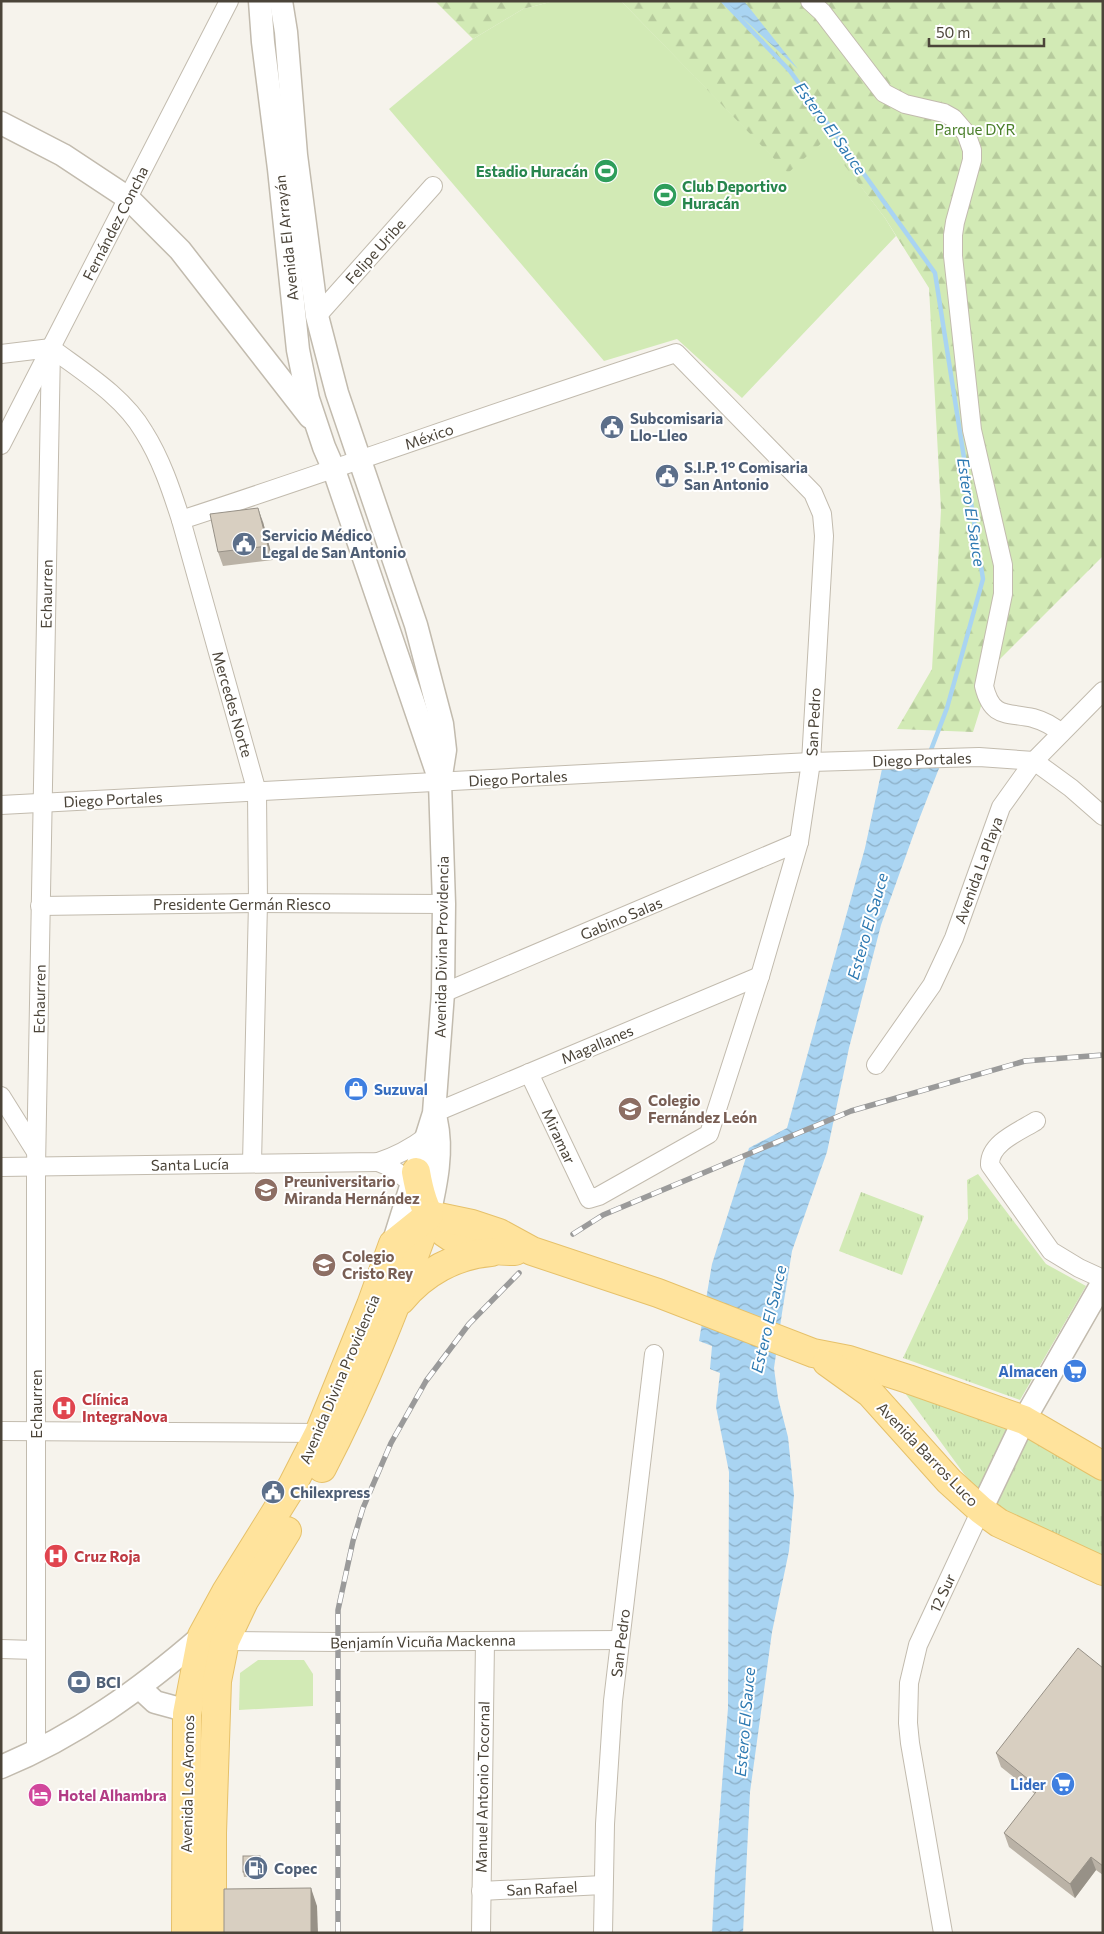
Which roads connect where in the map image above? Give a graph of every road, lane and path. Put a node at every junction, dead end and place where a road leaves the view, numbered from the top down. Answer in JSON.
{"nodes":[{"id":1,"x":229,"y":1,"type":"edge"},
{"id":2,"x":260,"y":1,"type":"edge"},
{"id":3,"x":280,"y":1,"type":"edge"},
{"id":4,"x":810,"y":1,"type":"edge"},
{"id":5,"x":1,"y":123,"type":"edge"},
{"id":6,"x":433,"y":186,"type":"dead end"},
{"id":7,"x":128,"y":198,"type":"junction"},
{"id":8,"x":317,"y":316,"type":"junction"},
{"id":9,"x":51,"y":348,"type":"junction"},
{"id":10,"x":676,"y":353,"type":"joint"},
{"id":11,"x":1,"y":354,"type":"edge"},
{"id":12,"x":316,"y":423,"type":"junction"},
{"id":13,"x":1,"y":445,"type":"edge"},
{"id":14,"x":360,"y":460,"type":"junction"},
{"id":15,"x":334,"y":470,"type":"junction"},
{"id":16,"x":181,"y":520,"type":"junction"},
{"id":17,"x":1103,"y":691,"type":"edge"},
{"id":18,"x":1061,"y":733,"type":"junction"},
{"id":19,"x":1034,"y":761,"type":"junction"},
{"id":20,"x":811,"y":762,"type":"junction"},
{"id":21,"x":440,"y":782,"type":"junction"},
{"id":22,"x":257,"y":792,"type":"junction"},
{"id":23,"x":42,"y":803,"type":"junction"},
{"id":24,"x":1,"y":805,"type":"edge"},
{"id":25,"x":1103,"y":816,"type":"edge"},
{"id":26,"x":799,"y":842,"type":"junction"},
{"id":27,"x":258,"y":903,"type":"junction"},
{"id":28,"x":444,"y":904,"type":"junction"},
{"id":29,"x":40,"y":906,"type":"junction"},
{"id":30,"x":760,"y":976,"type":"junction"},
{"id":31,"x":443,"y":993,"type":"junction"},
{"id":32,"x":876,"y":1066,"type":"dead end"},
{"id":33,"x":529,"y":1073,"type":"junction"},
{"id":34,"x":1,"y":1096,"type":"edge"},
{"id":35,"x":434,"y":1112,"type":"junction"},
{"id":36,"x":1036,"y":1121,"type":"dead end"},
{"id":37,"x":426,"y":1137,"type":"junction"},
{"id":38,"x":36,"y":1160,"type":"junction"},
{"id":39,"x":378,"y":1162,"type":"junction"},
{"id":40,"x":252,"y":1163,"type":"junction"},
{"id":41,"x":1,"y":1167,"type":"edge"},
{"id":42,"x":415,"y":1178,"type":"junction"},
{"id":43,"x":589,"y":1199,"type":"joint"},
{"id":44,"x":429,"y":1215,"type":"junction"},
{"id":45,"x":393,"y":1244,"type":"junction"},
{"id":46,"x":532,"y":1251,"type":"junction"},
{"id":47,"x":499,"y":1252,"type":"junction"},
{"id":48,"x":1103,"y":1281,"type":"edge"},
{"id":49,"x":396,"y":1305,"type":"junction"},
{"id":50,"x":1096,"y":1308,"type":"edge"},
{"id":51,"x":813,"y":1353,"type":"junction"},
{"id":52,"x":654,"y":1354,"type":"dead end"},
{"id":53,"x":1024,"y":1420,"type":"junction"},
{"id":54,"x":1,"y":1431,"type":"edge"},
{"id":55,"x":36,"y":1431,"type":"junction"},
{"id":56,"x":319,"y":1433,"type":"junction"},
{"id":57,"x":1103,"y":1466,"type":"edge"},
{"id":58,"x":981,"y":1510,"type":"junction"},
{"id":59,"x":1103,"y":1572,"type":"edge"},
{"id":60,"x":214,"y":1639,"type":"junction"},
{"id":61,"x":620,"y":1640,"type":"junction"},
{"id":62,"x":485,"y":1641,"type":"junction"},
{"id":63,"x":1,"y":1649,"type":"edge"},
{"id":64,"x":36,"y":1650,"type":"junction"},
{"id":65,"x":140,"y":1688,"type":"junction"},
{"id":66,"x":187,"y":1714,"type":"junction"},
{"id":67,"x":36,"y":1751,"type":"junction"},
{"id":68,"x":1,"y":1767,"type":"edge"},
{"id":69,"x":213,"y":1792,"type":"junction"},
{"id":70,"x":603,"y":1885,"type":"junction"},
{"id":71,"x":481,"y":1891,"type":"junction"},
{"id":72,"x":186,"y":1933,"type":"edge"},
{"id":73,"x":212,"y":1933,"type":"edge"},
{"id":74,"x":481,"y":1933,"type":"edge"},
{"id":75,"x":604,"y":1933,"type":"edge"},
{"id":76,"x":943,"y":1933,"type":"edge"}],
"edges":[{"from":1,"to":7,"type":"street","name":"Fernández Concha"},
{"from":2,"to":12,"type":"street","name":"Avenida El Arrayán"},
{"from":3,"to":8,"type":"street","name":"Avenida El Arrayán"},
{"from":4,"to":18,"type":"street"},
{"from":5,"to":7,"type":"street"},
{"from":6,"to":8,"type":"street","name":"Felipe Uribe"},
{"from":7,"to":9,"type":"street","name":"Fernández Concha"},
{"from":7,"to":12,"type":"street"},
{"from":8,"to":14,"type":"street","name":"Avenida El Arrayán"},
{"from":9,"to":11,"type":"street"},
{"from":9,"to":13,"type":"street","name":"Fernández Concha"},
{"from":9,"to":16,"type":"street","name":"Mercedes Norte"},
{"from":9,"to":23,"type":"street","name":"Echaurren"},
{"from":10,"to":14,"type":"street","name":"México"},
{"from":10,"to":20,"type":"street","name":"San Pedro"},
{"from":12,"to":14,"type":"street"},
{"from":12,"to":15,"type":"street","name":"Avenida El Arrayán"},
{"from":14,"to":15,"type":"street","name":"México"},
{"from":14,"to":21,"type":"street","name":"Avenida Divina Providencia"},
{"from":15,"to":16,"type":"street","name":"México"},
{"from":15,"to":21,"type":"street","name":"Avenida Divina Providencia"},
{"from":16,"to":22,"type":"street","name":"Mercedes Norte"},
{"from":17,"to":18,"type":"street","name":"Avenida La Playa"},
{"from":18,"to":19,"type":"street","name":"Avenida La Playa"},
{"from":19,"to":20,"type":"street","name":"Diego Portales"},
{"from":19,"to":25,"type":"street"},
{"from":19,"to":32,"type":"street","name":"Avenida La Playa"},
{"from":20,"to":21,"type":"street","name":"Diego Portales"},
{"from":20,"to":26,"type":"street","name":"San Pedro"},
{"from":21,"to":22,"type":"street","name":"Diego Portales"},
{"from":21,"to":28,"type":"street","name":"Avenida Divina Providencia"},
{"from":22,"to":23,"type":"street","name":"Diego Portales"},
{"from":22,"to":27,"type":"street","name":"Mercedes Norte"},
{"from":23,"to":24,"type":"street","name":"Diego Portales"},
{"from":23,"to":29,"type":"street","name":"Echaurren"},
{"from":26,"to":30,"type":"street","name":"San Pedro"},
{"from":26,"to":31,"type":"street","name":"Gabino Salas"},
{"from":27,"to":28,"type":"street","name":"Presidente Germán Riesco"},
{"from":27,"to":29,"type":"street","name":"Presidente Germán Riesco"},
{"from":27,"to":40,"type":"street","name":"Mercedes Norte"},
{"from":28,"to":31,"type":"street","name":"Avenida Divina Providencia"},
{"from":29,"to":38,"type":"street","name":"Echaurren"},
{"from":30,"to":33,"type":"street","name":"Magallanes"},
{"from":30,"to":43,"type":"street","name":"San Pedro"},
{"from":31,"to":35,"type":"street","name":"Avenida Divina Providencia"},
{"from":33,"to":35,"type":"street","name":"Magallanes"},
{"from":33,"to":43,"type":"street","name":"Miramar"},
{"from":34,"to":38,"type":"street"},
{"from":35,"to":37,"type":"street","name":"Avenida Divina Providencia"},
{"from":35,"to":44,"type":"street","name":"Avenida Divina Providencia"},
{"from":36,"to":48,"type":"street"},
{"from":37,"to":39,"type":"street","name":"Santa Lucía"},
{"from":37,"to":42,"type":"street","name":"Avenida Divina Providencia"},
{"from":38,"to":40,"type":"street","name":"Santa Lucía"},
{"from":38,"to":41,"type":"street","name":"Santa Lucía"},
{"from":38,"to":55,"type":"street","name":"Echaurren"},
{"from":39,"to":40,"type":"street","name":"Santa Lucía"},
{"from":39,"to":42,"type":"street","name":"Santa Lucía"},
{"from":42,"to":44,"type":"main road"},
{"from":42,"to":45,"type":"street","name":"Avenida Divina Providencia"},
{"from":44,"to":45,"type":"main road"},
{"from":44,"to":46,"type":"main road","name":"Avenida Barros Luco"},
{"from":44,"to":47,"type":"main road","name":"Avenida Barros Luco"},
{"from":44,"to":49,"type":"main road","name":"Avenida Divina Providencia"},
{"from":45,"to":56,"type":"main road","name":"Avenida Divina Providencia"},
{"from":46,"to":47,"type":"main road","name":"Avenida Barros Luco"},
{"from":46,"to":51,"type":"main road","name":"Avenida Barros Luco"},
{"from":47,"to":49,"type":"main road"},
{"from":48,"to":50,"type":"street","name":"12 Sur"},
{"from":49,"to":60,"type":"main road","name":"Avenida Divina Providencia"},
{"from":50,"to":53,"type":"street","name":"12 Sur"},
{"from":51,"to":53,"type":"main road","name":"Avenida Barros Luco"},
{"from":51,"to":58,"type":"main road","name":"Avenida Barros Luco"},
{"from":52,"to":61,"type":"street","name":"San Pedro"},
{"from":53,"to":57,"type":"main road","name":"Avenida Barros Luco"},
{"from":53,"to":58,"type":"street","name":"12 Sur"},
{"from":54,"to":55,"type":"street"},
{"from":55,"to":56,"type":"street"},
{"from":55,"to":64,"type":"street","name":"Echaurren"},
{"from":56,"to":60,"type":"main road","name":"Avenida Divina Providencia"},
{"from":58,"to":59,"type":"main road","name":"Avenida Barros Luco"},
{"from":58,"to":76,"type":"street","name":"12 Sur"},
{"from":60,"to":62,"type":"street","name":"Benjamín Vicuña Mackenna"},
{"from":60,"to":65,"type":"street","name":"Avenida Divina Providencia"},
{"from":60,"to":66,"type":"main road","name":"Avenida Los Aromos"},
{"from":60,"to":69,"type":"main road","name":"Avenida Los Aromos"},
{"from":61,"to":62,"type":"street","name":"Benjamín Vicuña Mackenna"},
{"from":61,"to":70,"type":"street","name":"San Pedro"},
{"from":62,"to":71,"type":"street","name":"Manuel Antonio Tocornal"},
{"from":63,"to":64,"type":"street"},
{"from":64,"to":67,"type":"street","name":"Echaurren"},
{"from":65,"to":66,"type":"street"},
{"from":65,"to":67,"type":"street","name":"Avenida Divina Providencia"},
{"from":66,"to":69,"type":"main road"},
{"from":66,"to":72,"type":"main road","name":"Avenida Los Aromos"},
{"from":67,"to":68,"type":"street","name":"Avenida Divina Providencia"},
{"from":69,"to":73,"type":"main road","name":"Avenida Los Aromos"},
{"from":70,"to":71,"type":"street","name":"San Rafael"},
{"from":70,"to":75,"type":"street","name":"San Pedro"},
{"from":71,"to":74,"type":"street","name":"Manuel Antonio Tocornal"}]}
